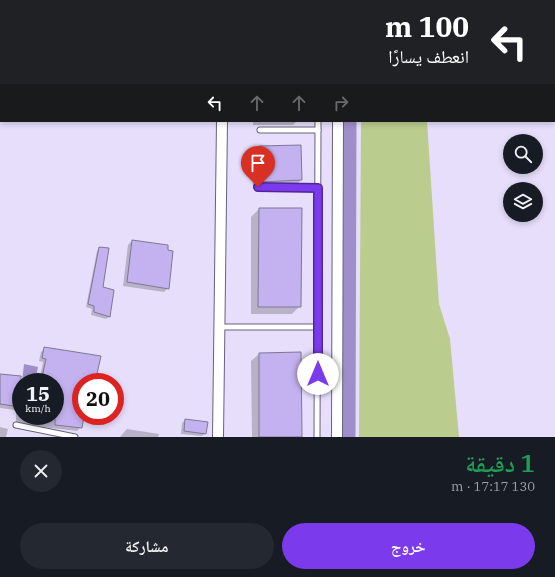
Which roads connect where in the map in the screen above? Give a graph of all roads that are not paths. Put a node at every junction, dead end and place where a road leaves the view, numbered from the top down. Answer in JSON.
{"nodes":[{"id":1,"x":222,"y":122,"type":"edge"},
{"id":2,"x":318,"y":122,"type":"edge"},
{"id":3,"x":338,"y":122,"type":"edge"},
{"id":4,"x":260,"y":130,"type":"dead end"},
{"id":5,"x":318,"y":130,"type":"junction"},
{"id":6,"x":258,"y":187,"type":"dead end"},
{"id":7,"x":318,"y":188,"type":"junction"},
{"id":8,"x":219,"y":326,"type":"junction"},
{"id":9,"x":318,"y":327,"type":"junction"},
{"id":10,"x":16,"y":425,"type":"dead end"},
{"id":11,"x":75,"y":437,"type":"edge"},
{"id":12,"x":218,"y":437,"type":"edge"},
{"id":13,"x":318,"y":437,"type":"edge"},
{"id":14,"x":337,"y":437,"type":"edge"}],
"edges":[{"from":1,"to":8,"type":"street"},
{"from":2,"to":5,"type":"lane"},
{"from":3,"to":14,"type":"street"},
{"from":4,"to":5,"type":"lane"},
{"from":5,"to":7,"type":"lane"},
{"from":6,"to":7,"type":"lane"},
{"from":7,"to":9,"type":"lane"},
{"from":8,"to":9,"type":"lane"},
{"from":8,"to":12,"type":"street"},
{"from":9,"to":13,"type":"lane"},
{"from":10,"to":11,"type":"lane"}]}
